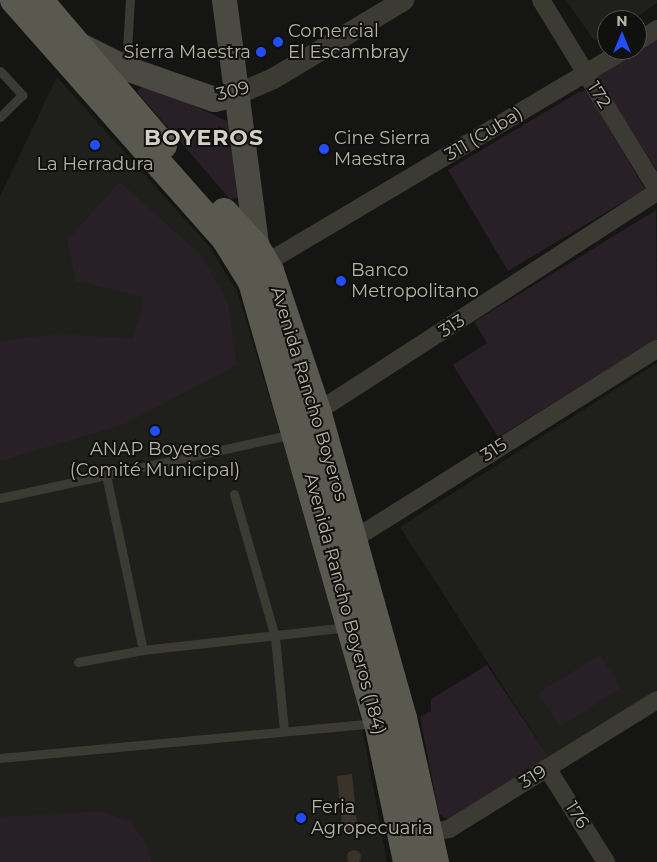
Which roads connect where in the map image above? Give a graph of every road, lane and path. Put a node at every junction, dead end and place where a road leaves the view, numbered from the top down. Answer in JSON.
{"nodes":[{"id":1,"x":130,"y":0,"type":"edge"},
{"id":2,"x":224,"y":0,"type":"edge"},
{"id":3,"x":402,"y":0,"type":"edge"},
{"id":4,"x":541,"y":0,"type":"edge"},
{"id":5,"x":27,"y":6,"type":"edge"},
{"id":6,"x":74,"y":41,"type":"junction"},
{"id":7,"x":608,"y":60,"type":"edge"},
{"id":8,"x":126,"y":68,"type":"junction"},
{"id":9,"x":0,"y":70,"type":"edge"},
{"id":10,"x":586,"y":74,"type":"junction"},
{"id":11,"x":236,"y":94,"type":"junction"},
{"id":12,"x":0,"y":117,"type":"edge"},
{"id":13,"x":657,"y":191,"type":"edge"},
{"id":14,"x":261,"y":255,"type":"junction"},
{"id":15,"x":265,"y":319,"type":"junction"},
{"id":16,"x":657,"y":349,"type":"edge"},
{"id":17,"x":304,"y":423,"type":"junction"},
{"id":18,"x":106,"y":475,"type":"junction"},
{"id":19,"x":234,"y":494,"type":"dead end"},
{"id":20,"x":0,"y":498,"type":"edge"},
{"id":21,"x":342,"y":546,"type":"junction"},
{"id":22,"x":352,"y":626,"type":"junction"},
{"id":23,"x":276,"y":637,"type":"junction"},
{"id":24,"x":143,"y":650,"type":"junction"},
{"id":25,"x":78,"y":662,"type":"dead end"},
{"id":26,"x":657,"y":700,"type":"edge"},
{"id":27,"x":378,"y":723,"type":"junction"},
{"id":28,"x":284,"y":731,"type":"junction"},
{"id":29,"x":0,"y":758,"type":"edge"},
{"id":30,"x":547,"y":768,"type":"junction"},
{"id":31,"x":430,"y":833,"type":"junction"},
{"id":32,"x":405,"y":849,"type":"edge"},
{"id":33,"x":435,"y":862,"type":"edge"},
{"id":34,"x":606,"y":862,"type":"edge"}],
"edges":[{"from":1,"to":8,"type":"lane"},
{"from":2,"to":11,"type":"main road"},
{"from":3,"to":11,"type":"street","name":"309"},
{"from":4,"to":10,"type":"street","name":"172"},
{"from":5,"to":6,"type":"main road","name":"Avenida Rancho Boyeros"},
{"from":5,"to":15,"type":"main road","name":"Avenida Rancho Boyeros"},
{"from":6,"to":8,"type":"main road","name":"309"},
{"from":6,"to":14,"type":"main road","name":"Avenida Rancho Boyeros"},
{"from":7,"to":10,"type":"street","name":"311 (Cuba)"},
{"from":8,"to":11,"type":"main road","name":"309"},
{"from":9,"to":12,"type":"lane"},
{"from":10,"to":13,"type":"street","name":"172"},
{"from":10,"to":14,"type":"street","name":"311 (Cuba)"},
{"from":11,"to":14,"type":"main road"},
{"from":13,"to":17,"type":"street","name":"313"},
{"from":14,"to":15,"type":"main road"},
{"from":14,"to":17,"type":"main road","name":"Avenida Rancho Boyeros"},
{"from":15,"to":17,"type":"main road","name":"Avenida Rancho Boyeros (184)"},
{"from":16,"to":21,"type":"street","name":"315"},
{"from":17,"to":18,"type":"lane"},
{"from":17,"to":21,"type":"main road","name":"Avenida Rancho Boyeros (184)"},
{"from":18,"to":20,"type":"lane"},
{"from":18,"to":24,"type":"lane"},
{"from":19,"to":23,"type":"lane"},
{"from":21,"to":22,"type":"main road","name":"Avenida Rancho Boyeros (184)"},
{"from":21,"to":31,"type":"main road"},
{"from":22,"to":23,"type":"lane"},
{"from":22,"to":27,"type":"main road","name":"Avenida Rancho Boyeros (184)"},
{"from":23,"to":24,"type":"lane"},
{"from":23,"to":28,"type":"lane"},
{"from":24,"to":25,"type":"lane"},
{"from":26,"to":30,"type":"street","name":"319"},
{"from":27,"to":28,"type":"lane"},
{"from":27,"to":32,"type":"main road","name":"Avenida Rancho Boyeros (184)"},
{"from":28,"to":29,"type":"lane"},
{"from":30,"to":31,"type":"street","name":"319"},
{"from":30,"to":34,"type":"street","name":"176"},
{"from":31,"to":32,"type":"street","name":"319"},
{"from":31,"to":33,"type":"main road"}]}
